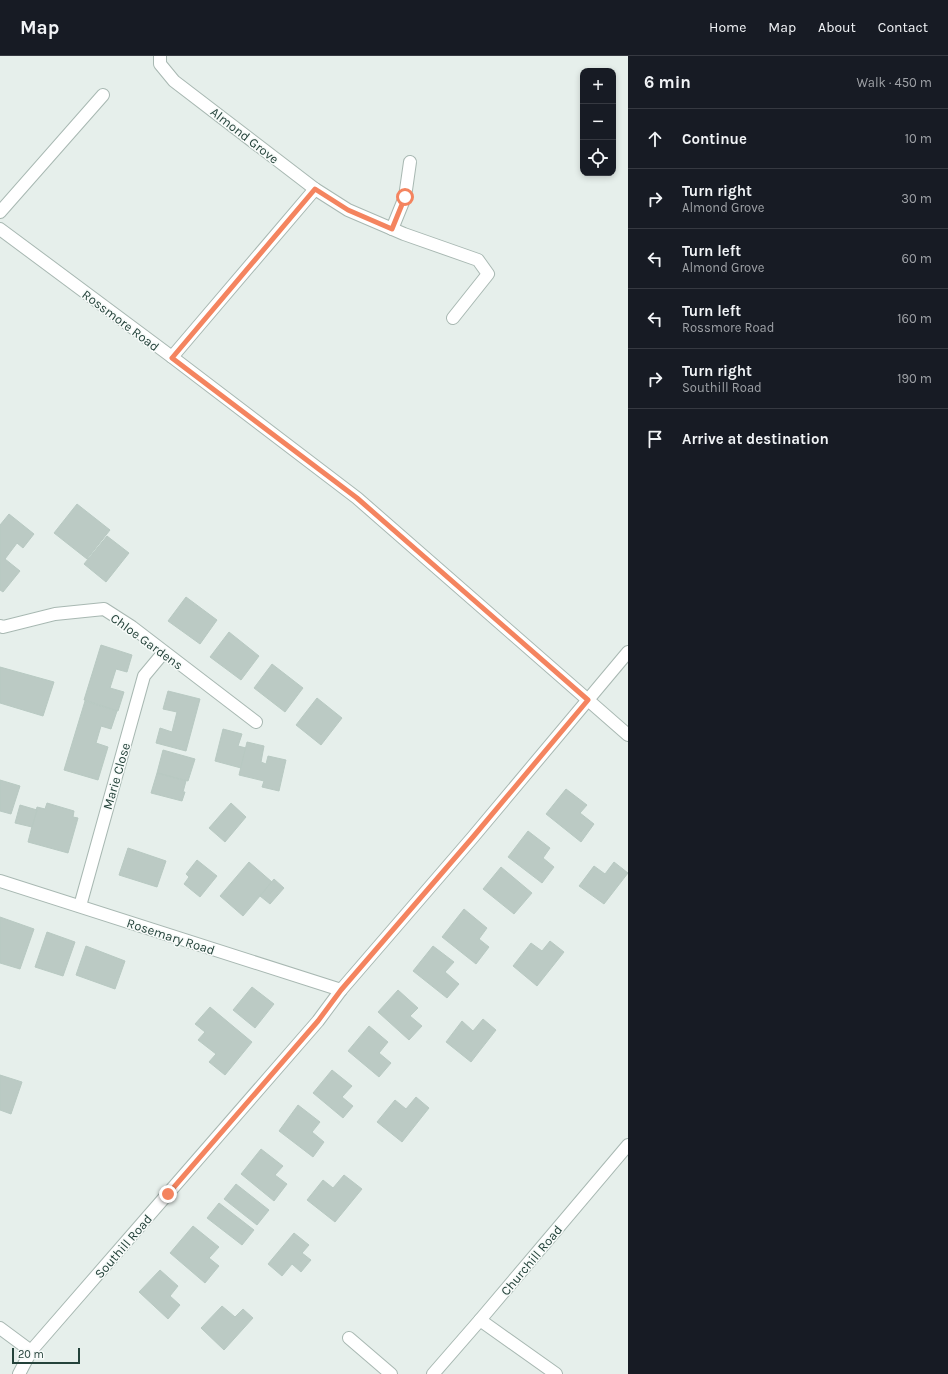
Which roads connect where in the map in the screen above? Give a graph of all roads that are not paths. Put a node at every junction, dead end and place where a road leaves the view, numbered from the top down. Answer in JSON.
{"nodes":[{"id":1,"x":160,"y":56,"type":"edge"},
{"id":2,"x":103,"y":95,"type":"dead end"},
{"id":3,"x":410,"y":162,"type":"dead end"},
{"id":4,"x":315,"y":189,"type":"junction"},
{"id":5,"x":0,"y":212,"type":"edge"},
{"id":6,"x":0,"y":229,"type":"edge"},
{"id":7,"x":392,"y":229,"type":"junction"},
{"id":8,"x":453,"y":318,"type":"dead end"},
{"id":9,"x":172,"y":358,"type":"junction"},
{"id":10,"x":0,"y":626,"type":"edge"},
{"id":11,"x":164,"y":652,"type":"junction"},
{"id":12,"x":628,"y":652,"type":"edge"},
{"id":13,"x":588,"y":700,"type":"junction"},
{"id":14,"x":256,"y":722,"type":"dead end"},
{"id":15,"x":628,"y":735,"type":"edge"},
{"id":16,"x":0,"y":881,"type":"edge"},
{"id":17,"x":80,"y":906,"type":"junction"},
{"id":18,"x":341,"y":990,"type":"junction"},
{"id":19,"x":628,"y":1145,"type":"edge"},
{"id":20,"x":480,"y":1320,"type":"junction"},
{"id":21,"x":0,"y":1328,"type":"edge"},
{"id":22,"x":349,"y":1338,"type":"dead end"},
{"id":23,"x":31,"y":1351,"type":"junction"},
{"id":24,"x":19,"y":1374,"type":"edge"},
{"id":25,"x":391,"y":1374,"type":"edge"},
{"id":26,"x":433,"y":1374,"type":"edge"},
{"id":27,"x":556,"y":1374,"type":"edge"}],
"edges":[{"from":1,"to":4,"type":"street","name":"Almond Grove"},
{"from":2,"to":5,"type":"street"},
{"from":3,"to":7,"type":"street"},
{"from":4,"to":7,"type":"street","name":"Almond Grove"},
{"from":4,"to":9,"type":"street"},
{"from":6,"to":9,"type":"street","name":"Rossmore Road"},
{"from":7,"to":8,"type":"street","name":"Almond Grove"},
{"from":9,"to":13,"type":"street","name":"Rossmore Road"},
{"from":10,"to":11,"type":"street","name":"Chloe Gardens"},
{"from":11,"to":14,"type":"street","name":"Chloe Gardens"},
{"from":11,"to":17,"type":"street","name":"Marie Close"},
{"from":12,"to":13,"type":"street","name":"Southill Road"},
{"from":13,"to":15,"type":"street","name":"Rossmore Road"},
{"from":13,"to":18,"type":"street","name":"Southill Road"},
{"from":16,"to":17,"type":"street","name":"Rosemary Road"},
{"from":17,"to":18,"type":"street","name":"Rosemary Road"},
{"from":18,"to":23,"type":"street","name":"Southill Road"},
{"from":19,"to":20,"type":"street","name":"Churchill Road"},
{"from":20,"to":26,"type":"street","name":"Churchill Road"},
{"from":20,"to":27,"type":"street"},
{"from":21,"to":23,"type":"street"},
{"from":22,"to":25,"type":"street"},
{"from":23,"to":24,"type":"street","name":"Southill Road"}]}
